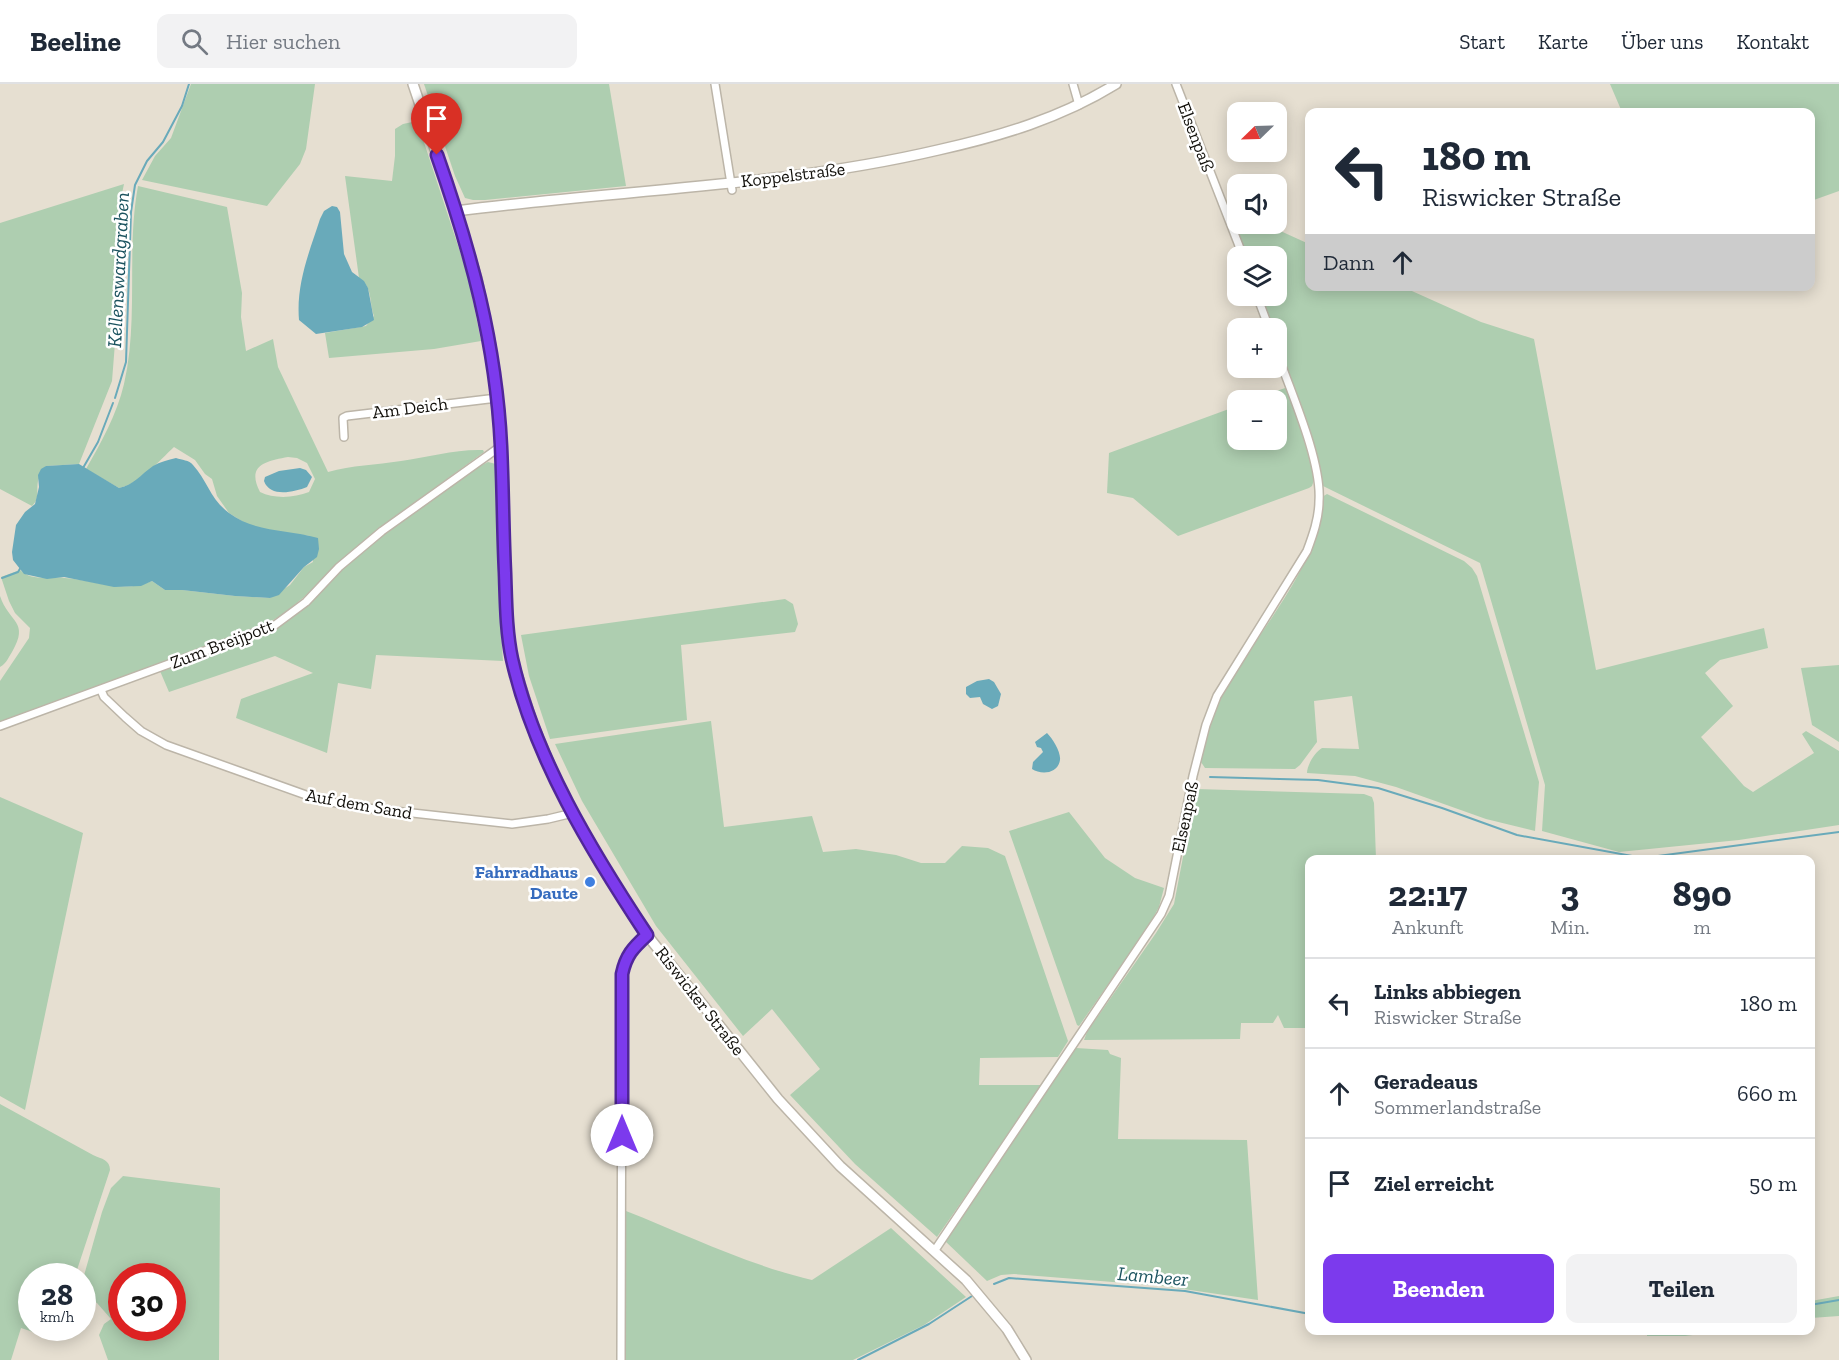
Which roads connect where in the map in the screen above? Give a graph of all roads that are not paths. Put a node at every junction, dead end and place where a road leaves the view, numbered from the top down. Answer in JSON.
{"nodes":[{"id":1,"x":412,"y":84,"type":"edge"},
{"id":2,"x":715,"y":84,"type":"edge"},
{"id":3,"x":1073,"y":84,"type":"edge"},
{"id":4,"x":1116,"y":84,"type":"edge"},
{"id":5,"x":1176,"y":84,"type":"edge"},
{"id":6,"x":1079,"y":105,"type":"junction"},
{"id":7,"x":732,"y":186,"type":"junction"},
{"id":8,"x":456,"y":211,"type":"junction"},
{"id":9,"x":1239,"y":246,"type":"edge"},
{"id":10,"x":1285,"y":378,"type":"edge"},
{"id":11,"x":497,"y":398,"type":"junction"},
{"id":12,"x":344,"y":437,"type":"dead end"},
{"id":13,"x":501,"y":446,"type":"junction"},
{"id":14,"x":101,"y":690,"type":"junction"},
{"id":15,"x":0,"y":726,"type":"edge"},
{"id":16,"x":573,"y":813,"type":"junction"},
{"id":17,"x":647,"y":935,"type":"junction"},
{"id":18,"x":935,"y":1250,"type":"junction"},
{"id":19,"x":621,"y":1360,"type":"edge"},
{"id":20,"x":1026,"y":1360,"type":"edge"}],
"edges":[{"from":1,"to":8,"type":"street","name":"Riswicker Straße"},
{"from":2,"to":7,"type":"street"},
{"from":3,"to":6,"type":"street"},
{"from":4,"to":6,"type":"street","name":"Koppelstraße"},
{"from":5,"to":9,"type":"street","name":"Elsenpaß"},
{"from":6,"to":7,"type":"street","name":"Koppelstraße"},
{"from":7,"to":8,"type":"street","name":"Koppelstraße"},
{"from":8,"to":11,"type":"street","name":"Riswicker Straße"},
{"from":10,"to":18,"type":"street","name":"Elsenpaß"},
{"from":11,"to":12,"type":"street","name":"Am Deich"},
{"from":11,"to":13,"type":"street","name":"Riswicker Straße"},
{"from":13,"to":14,"type":"street","name":"Zum Breijpott"},
{"from":13,"to":16,"type":"street","name":"Riswicker Straße"},
{"from":14,"to":15,"type":"street","name":"Zum Breijpott"},
{"from":14,"to":16,"type":"street","name":"Auf dem Sand"},
{"from":16,"to":17,"type":"street","name":"Riswicker Straße"},
{"from":17,"to":18,"type":"street","name":"Riswicker Straße"},
{"from":17,"to":19,"type":"street"},
{"from":18,"to":20,"type":"street","name":"Riswicker Straße"}]}
